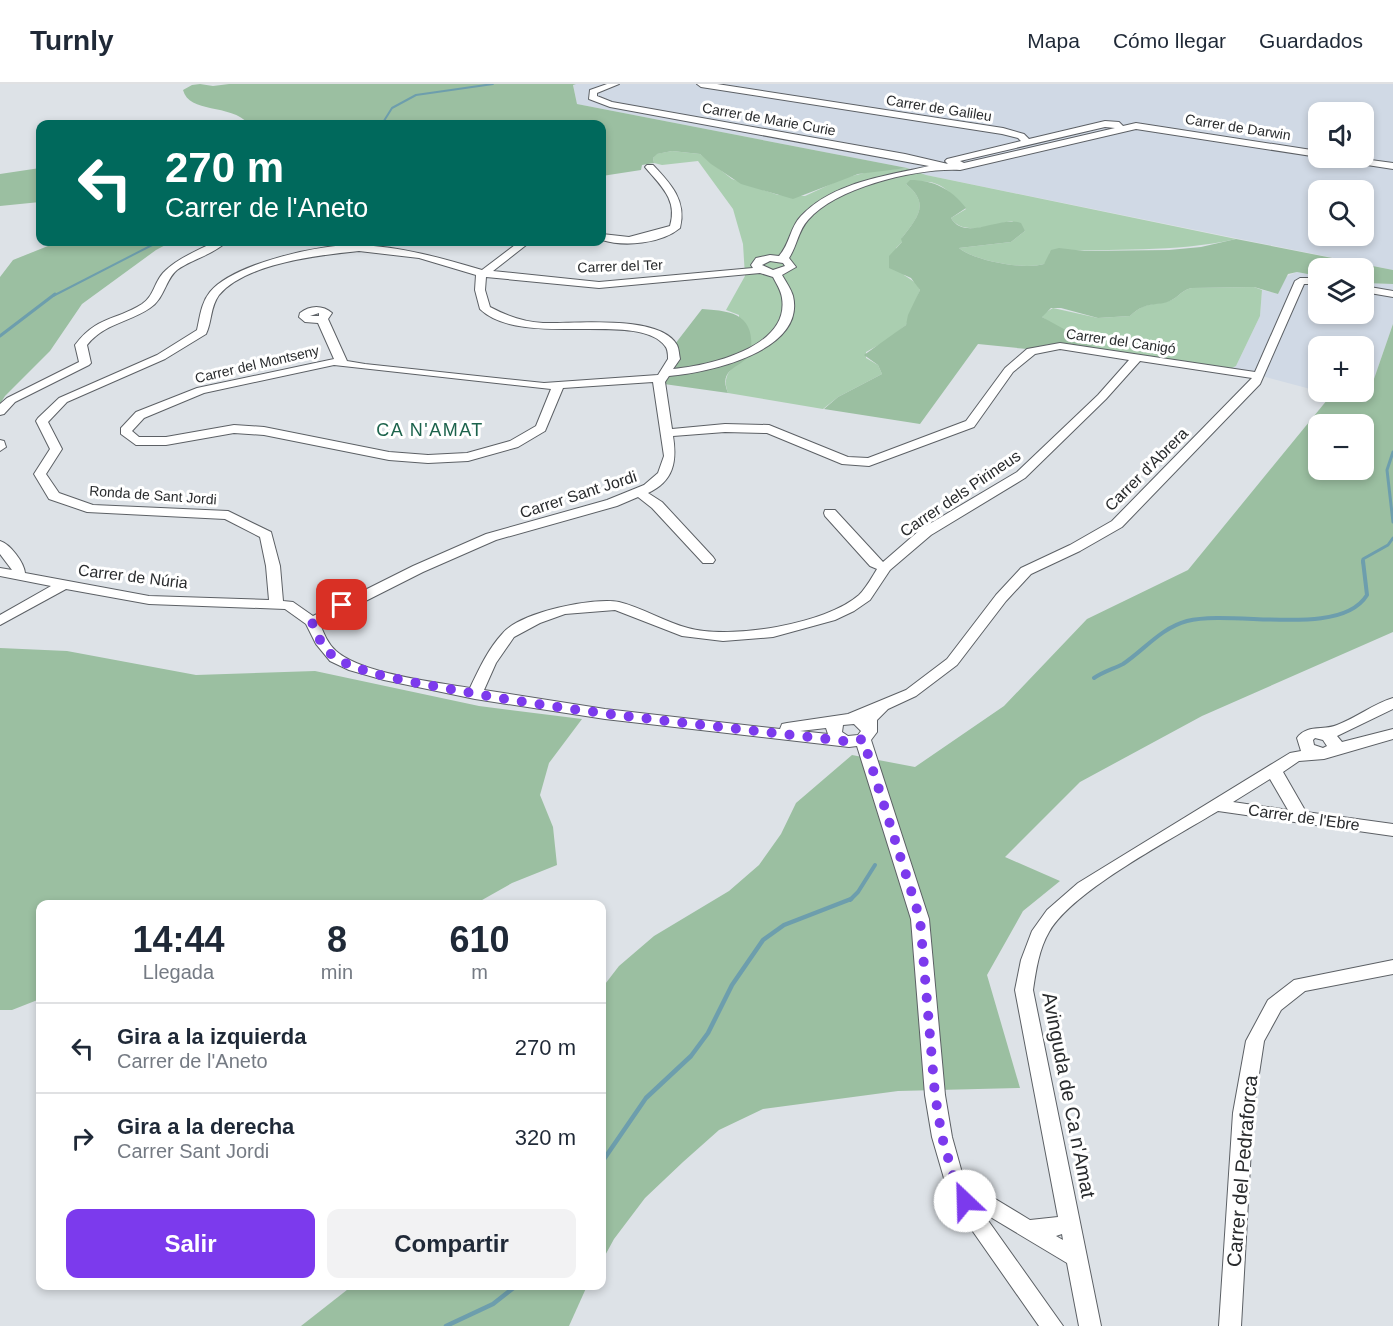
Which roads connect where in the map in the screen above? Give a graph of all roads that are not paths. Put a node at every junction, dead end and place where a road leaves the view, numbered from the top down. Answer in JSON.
{"nodes":[{"id":1,"x":615,"y":84,"type":"edge"},
{"id":2,"x":701,"y":84,"type":"edge"},
{"id":3,"x":1110,"y":123,"type":"junction"},
{"id":4,"x":1152,"y":127,"type":"junction"},
{"id":5,"x":1121,"y":129,"type":"junction"},
{"id":6,"x":1027,"y":142,"type":"junction"},
{"id":7,"x":1308,"y":152,"type":"edge"},
{"id":8,"x":945,"y":162,"type":"junction"},
{"id":9,"x":1374,"y":163,"type":"edge"},
{"id":10,"x":1393,"y":166,"type":"edge"},
{"id":11,"x":650,"y":167,"type":"dead end"},
{"id":12,"x":606,"y":237,"type":"edge"},
{"id":13,"x":214,"y":246,"type":"edge"},
{"id":14,"x":519,"y":246,"type":"edge"},
{"id":15,"x":782,"y":259,"type":"junction"},
{"id":16,"x":760,"y":270,"type":"junction"},
{"id":17,"x":482,"y":273,"type":"junction"},
{"id":18,"x":776,"y":273,"type":"junction"},
{"id":19,"x":1308,"y":281,"type":"edge"},
{"id":20,"x":1374,"y":291,"type":"edge"},
{"id":21,"x":1393,"y":294,"type":"edge"},
{"id":22,"x":322,"y":318,"type":"dead end"},
{"id":23,"x":1136,"y":359,"type":"junction"},
{"id":24,"x":342,"y":363,"type":"junction"},
{"id":25,"x":662,"y":376,"type":"junction"},
{"id":26,"x":1259,"y":376,"type":"junction"},
{"id":27,"x":558,"y":385,"type":"junction"},
{"id":28,"x":0,"y":411,"type":"edge"},
{"id":29,"x":667,"y":433,"type":"junction"},
{"id":30,"x":639,"y":492,"type":"junction"},
{"id":31,"x":830,"y":513,"type":"dead end"},
{"id":32,"x":0,"y":545,"type":"edge"},
{"id":33,"x":708,"y":560,"type":"dead end"},
{"id":34,"x":885,"y":567,"type":"junction"},
{"id":35,"x":0,"y":572,"type":"edge"},
{"id":36,"x":19,"y":576,"type":"junction"},
{"id":37,"x":63,"y":585,"type":"junction"},
{"id":38,"x":276,"y":605,"type":"junction"},
{"id":39,"x":0,"y":621,"type":"edge"},
{"id":40,"x":312,"y":622,"type":"junction"},
{"id":41,"x":475,"y":694,"type":"junction"},
{"id":42,"x":888,"y":703,"type":"junction"},
{"id":43,"x":1393,"y":704,"type":"edge"},
{"id":44,"x":844,"y":721,"type":"junction"},
{"id":45,"x":752,"y":732,"type":"junction"},
{"id":46,"x":1393,"y":734,"type":"edge"},
{"id":47,"x":859,"y":737,"type":"junction"},
{"id":48,"x":1333,"y":739,"type":"junction"},
{"id":49,"x":1274,"y":770,"type":"junction"},
{"id":50,"x":1215,"y":805,"type":"junction"},
{"id":51,"x":1300,"y":816,"type":"junction"},
{"id":52,"x":1393,"y":830,"type":"edge"},
{"id":53,"x":1393,"y":967,"type":"edge"},
{"id":54,"x":956,"y":1185,"type":"junction"},
{"id":55,"x":1071,"y":1222,"type":"junction"},
{"id":56,"x":1030,"y":1229,"type":"junction"},
{"id":57,"x":1078,"y":1257,"type":"junction"},
{"id":58,"x":1052,"y":1326,"type":"edge"},
{"id":59,"x":1090,"y":1326,"type":"edge"},
{"id":60,"x":1230,"y":1326,"type":"edge"}],
"edges":[{"from":1,"to":8,"type":"street","name":"Carrer de Marie Curie"},
{"from":2,"to":6,"type":"street","name":"Carrer de Galileu"},
{"from":3,"to":4,"type":"street"},
{"from":3,"to":5,"type":"street"},
{"from":3,"to":6,"type":"street"},
{"from":4,"to":5,"type":"street","name":"Carrer de Marie Curie"},
{"from":4,"to":7,"type":"street","name":"Carrer de Darwin"},
{"from":5,"to":8,"type":"street","name":"Carrer de Marie Curie"},
{"from":6,"to":8,"type":"street"},
{"from":8,"to":15,"type":"street"},
{"from":9,"to":10,"type":"street"},
{"from":11,"to":12,"type":"street"},
{"from":13,"to":28,"type":"street"},
{"from":14,"to":17,"type":"street"},
{"from":15,"to":16,"type":"street"},
{"from":15,"to":18,"type":"street"},
{"from":16,"to":17,"type":"street","name":"Carrer del Ter"},
{"from":16,"to":18,"type":"street"},
{"from":17,"to":25,"type":"street","name":"Carrer Sant Jordi"},
{"from":17,"to":38,"type":"street","name":"Ronda de Sant Jordi"},
{"from":18,"to":25,"type":"street","name":"Carrer del Montseny"},
{"from":19,"to":26,"type":"street","name":"Carrer d'Abrera"},
{"from":20,"to":21,"type":"street"},
{"from":22,"to":24,"type":"street"},
{"from":23,"to":26,"type":"street","name":"Carrer del Canigó"},
{"from":23,"to":29,"type":"street","name":"Carrer del Canigó"},
{"from":23,"to":34,"type":"street","name":"Carrer dels Pirineus"},
{"from":24,"to":27,"type":"street","name":"Carrer del Montseny"},
{"from":24,"to":27,"type":"street","name":"Carrer del Montseny"},
{"from":25,"to":27,"type":"street","name":"Carrer del Montseny"},
{"from":25,"to":29,"type":"street","name":"Carrer Sant Jordi"},
{"from":26,"to":42,"type":"street","name":"Carrer d'Abrera"},
{"from":29,"to":30,"type":"street","name":"Carrer Sant Jordi"},
{"from":30,"to":33,"type":"street"},
{"from":30,"to":40,"type":"street","name":"Carrer Sant Jordi"},
{"from":31,"to":34,"type":"street"},
{"from":32,"to":36,"type":"street"},
{"from":34,"to":41,"type":"street","name":"Carrer dels Pirineus"},
{"from":35,"to":36,"type":"street","name":"Carrer de Núria"},
{"from":36,"to":37,"type":"street","name":"Carrer de Núria"},
{"from":37,"to":38,"type":"street","name":"Carrer de Núria"},
{"from":37,"to":39,"type":"street"},
{"from":38,"to":40,"type":"street","name":"Carrer de Núria"},
{"from":40,"to":41,"type":"street"},
{"from":41,"to":45,"type":"street"},
{"from":42,"to":44,"type":"street","name":"Carrer d'Abrera"},
{"from":42,"to":47,"type":"street","name":"Carrer d'Abrera"},
{"from":43,"to":48,"type":"street"},
{"from":44,"to":45,"type":"street","name":"Carrer d'Abrera"},
{"from":44,"to":47,"type":"street"},
{"from":44,"to":47,"type":"street"},
{"from":45,"to":47,"type":"street"},
{"from":46,"to":48,"type":"street"},
{"from":47,"to":54,"type":"street"},
{"from":48,"to":49,"type":"street","name":"Avinguda de Ca n'Amat"},
{"from":49,"to":50,"type":"street","name":"Avinguda de Ca n'Amat"},
{"from":49,"to":51,"type":"street"},
{"from":50,"to":51,"type":"street","name":"Carrer de l'Ebre"},
{"from":50,"to":55,"type":"street","name":"Avinguda de Ca n'Amat"},
{"from":51,"to":52,"type":"street","name":"Carrer de l'Ebre"},
{"from":53,"to":60,"type":"street","name":"Carrer del Pedraforca"},
{"from":54,"to":56,"type":"street"},
{"from":54,"to":58,"type":"street"},
{"from":55,"to":56,"type":"street"},
{"from":55,"to":57,"type":"street","name":"Avinguda de Ca n'Amat"},
{"from":56,"to":57,"type":"street"},
{"from":57,"to":59,"type":"street","name":"Avinguda de Ca n'Amat"}]}
